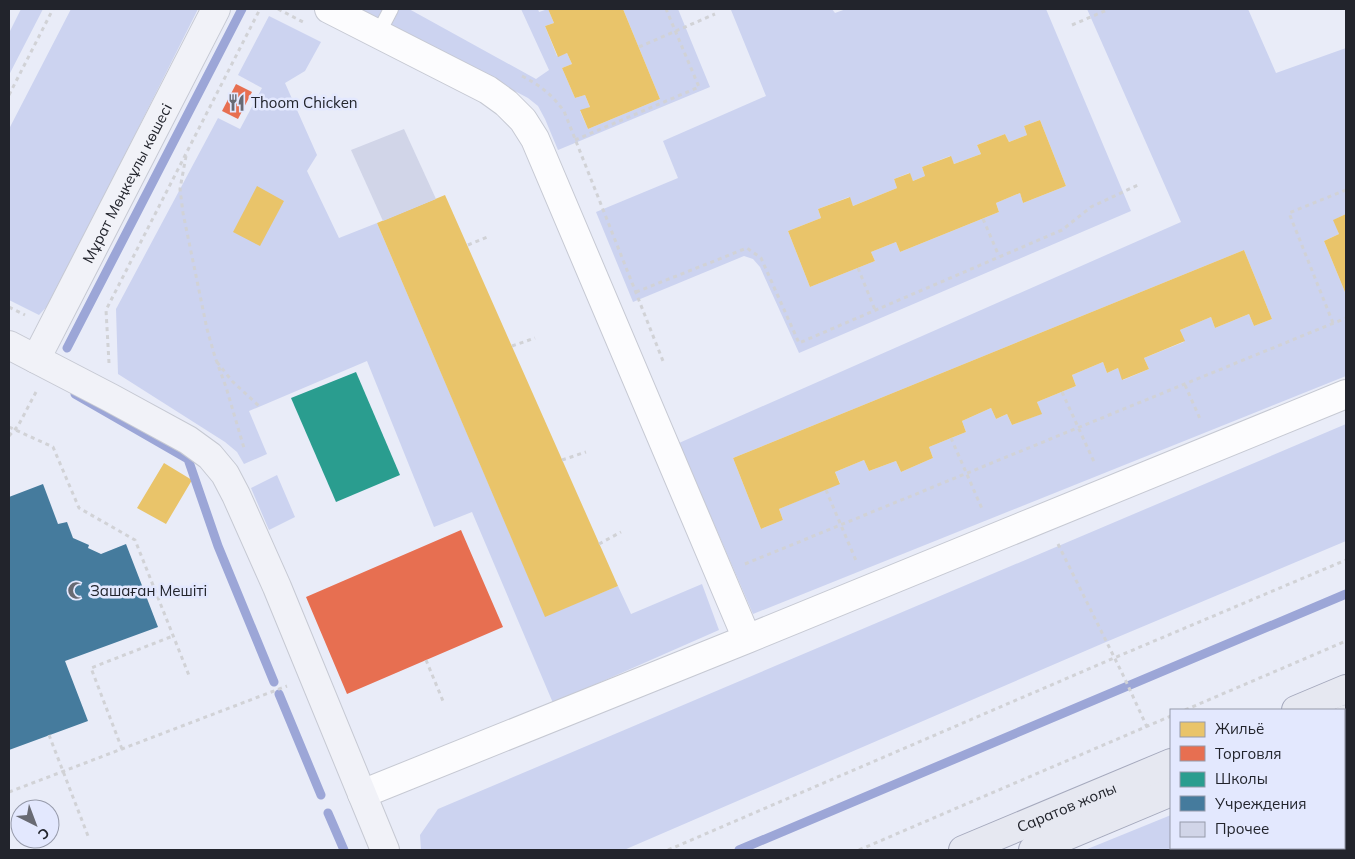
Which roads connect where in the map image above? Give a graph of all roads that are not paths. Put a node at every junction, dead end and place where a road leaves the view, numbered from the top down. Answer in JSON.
{"nodes":[{"id":1,"x":216,"y":9,"type":"edge"},
{"id":2,"x":329,"y":9,"type":"edge"},
{"id":3,"x":392,"y":9,"type":"edge"},
{"id":4,"x":378,"y":34,"type":"junction"},
{"id":5,"x":9,"y":345,"type":"edge"},
{"id":6,"x":43,"y":362,"type":"junction"},
{"id":7,"x":1346,"y":394,"type":"edge"},
{"id":8,"x":747,"y":639,"type":"junction"},
{"id":9,"x":1346,"y":689,"type":"edge"},
{"id":10,"x":1298,"y":709,"type":"edge"},
{"id":11,"x":1170,"y":763,"type":"edge"},
{"id":12,"x":1170,"y":792,"type":"edge"},
{"id":13,"x":362,"y":794,"type":"junction"},
{"id":14,"x":385,"y":850,"type":"edge"},
{"id":15,"x":963,"y":850,"type":"edge"},
{"id":16,"x":1033,"y":850,"type":"edge"}],
"edges":[{"from":1,"to":6,"type":"main road","name":"Мұрат Мөңкеұлы көшесі"},
{"from":2,"to":4,"type":"street"},
{"from":3,"to":4,"type":"lane"},
{"from":4,"to":8,"type":"street"},
{"from":5,"to":6,"type":"main road"},
{"from":6,"to":13,"type":"main road"},
{"from":7,"to":8,"type":"street"},
{"from":8,"to":13,"type":"street"},
{"from":9,"to":10,"type":"main road"},
{"from":11,"to":15,"type":"main road","name":"Саратов жолы"},
{"from":12,"to":16,"type":"main road","name":"Саратов жолы"},
{"from":13,"to":14,"type":"main road"}]}
